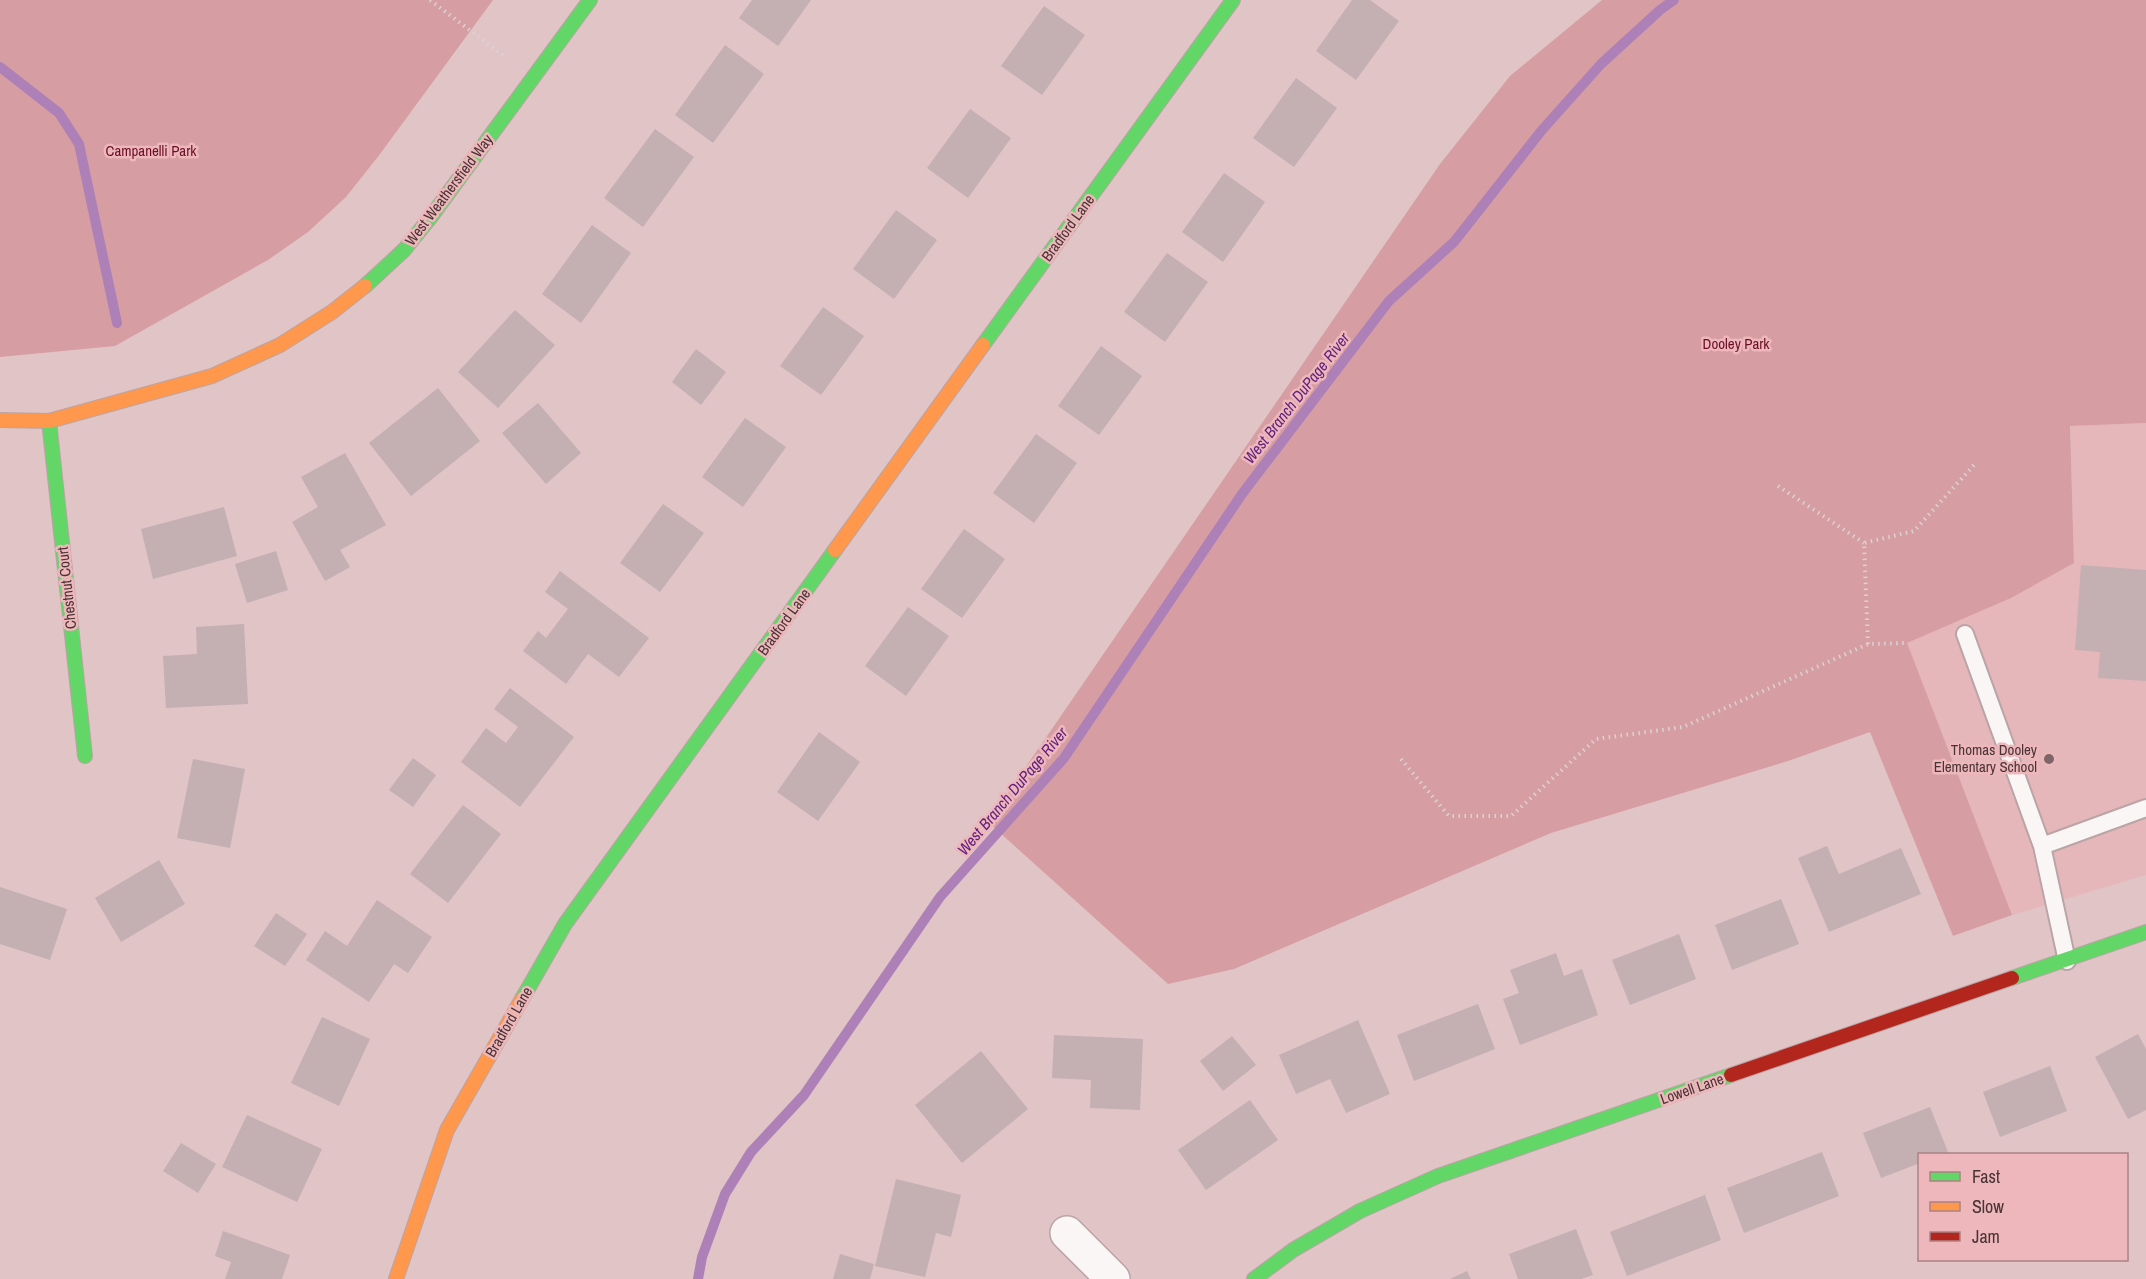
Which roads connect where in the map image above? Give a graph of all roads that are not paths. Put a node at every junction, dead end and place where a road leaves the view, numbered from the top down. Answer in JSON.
{"nodes":[{"id":1,"x":590,"y":0,"type":"edge"},
{"id":2,"x":1233,"y":0,"type":"edge"},
{"id":3,"x":0,"y":420,"type":"edge"},
{"id":4,"x":49,"y":420,"type":"junction"},
{"id":5,"x":1965,"y":634,"type":"dead end"},
{"id":6,"x":85,"y":756,"type":"dead end"},
{"id":7,"x":2146,"y":808,"type":"edge"},
{"id":8,"x":2042,"y":846,"type":"junction"},
{"id":9,"x":2146,"y":932,"type":"edge"},
{"id":10,"x":2067,"y":961,"type":"junction"},
{"id":11,"x":1067,"y":1233,"type":"dead end"},
{"id":12,"x":396,"y":1279,"type":"edge"},
{"id":13,"x":1113,"y":1279,"type":"edge"},
{"id":14,"x":1254,"y":1279,"type":"edge"}],
"edges":[{"from":1,"to":4,"type":"street","name":"West Weathersfield Way"},
{"from":2,"to":12,"type":"street","name":"Bradford Lane"},
{"from":3,"to":4,"type":"street","name":"West Weathersfield Way"},
{"from":4,"to":6,"type":"street","name":"Chestnut Court"},
{"from":5,"to":8,"type":"lane"},
{"from":7,"to":8,"type":"lane"},
{"from":8,"to":10,"type":"lane"},
{"from":9,"to":10,"type":"street","name":"Lowell Lane"},
{"from":10,"to":14,"type":"street","name":"Lowell Lane"},
{"from":11,"to":13,"type":"street"}]}
